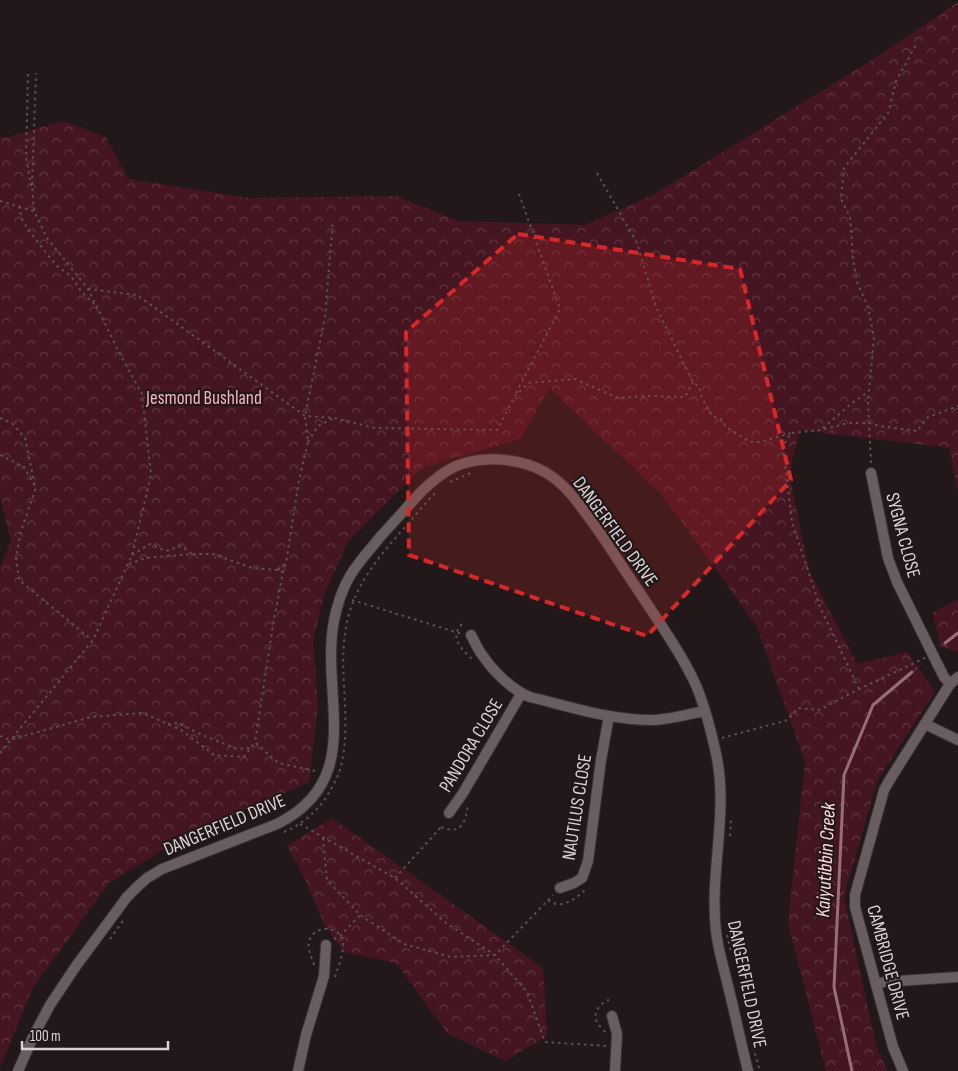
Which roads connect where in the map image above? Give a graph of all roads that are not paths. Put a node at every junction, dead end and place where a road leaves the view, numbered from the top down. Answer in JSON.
{"nodes":[{"id":1,"x":871,"y":473,"type":"road end"},
{"id":2,"x":471,"y":635,"type":"dead end"},
{"id":3,"x":954,"y":681,"type":"edge"},
{"id":4,"x":522,"y":694,"type":"junction"},
{"id":5,"x":705,"y":710,"type":"junction"},
{"id":6,"x":609,"y":716,"type":"junction"},
{"id":7,"x":925,"y":724,"type":"junction"},
{"id":8,"x":958,"y":740,"type":"edge"},
{"id":9,"x":449,"y":813,"type":"dead end"},
{"id":10,"x":560,"y":888,"type":"road end"},
{"id":11,"x":326,"y":945,"type":"road end"},
{"id":12,"x":958,"y":977,"type":"edge"},
{"id":13,"x":876,"y":984,"type":"junction"},
{"id":14,"x":612,"y":1016,"type":"dead end"},
{"id":15,"x":18,"y":1071,"type":"edge"},
{"id":16,"x":298,"y":1071,"type":"edge"},
{"id":17,"x":616,"y":1071,"type":"edge"},
{"id":18,"x":748,"y":1071,"type":"edge"},
{"id":19,"x":903,"y":1071,"type":"edge"}],
"edges":[{"from":1,"to":3,"type":"street","name":"SYGNA CLOSE"},
{"from":2,"to":4,"type":"street"},
{"from":3,"to":7,"type":"street","name":"CAMBRIDGE DRIVE"},
{"from":4,"to":6,"type":"street"},
{"from":4,"to":9,"type":"street","name":"PANDORA CLOSE"},
{"from":5,"to":6,"type":"street"},
{"from":5,"to":15,"type":"street","name":"DANGERFIELD DRIVE"},
{"from":5,"to":18,"type":"street","name":"DANGERFIELD DRIVE"},
{"from":6,"to":10,"type":"street","name":"NAUTILUS CLOSE"},
{"from":7,"to":8,"type":"street"},
{"from":7,"to":13,"type":"street","name":"CAMBRIDGE DRIVE"},
{"from":11,"to":16,"type":"street"},
{"from":12,"to":13,"type":"street"},
{"from":13,"to":19,"type":"street","name":"CAMBRIDGE DRIVE"},
{"from":14,"to":17,"type":"street"}]}
